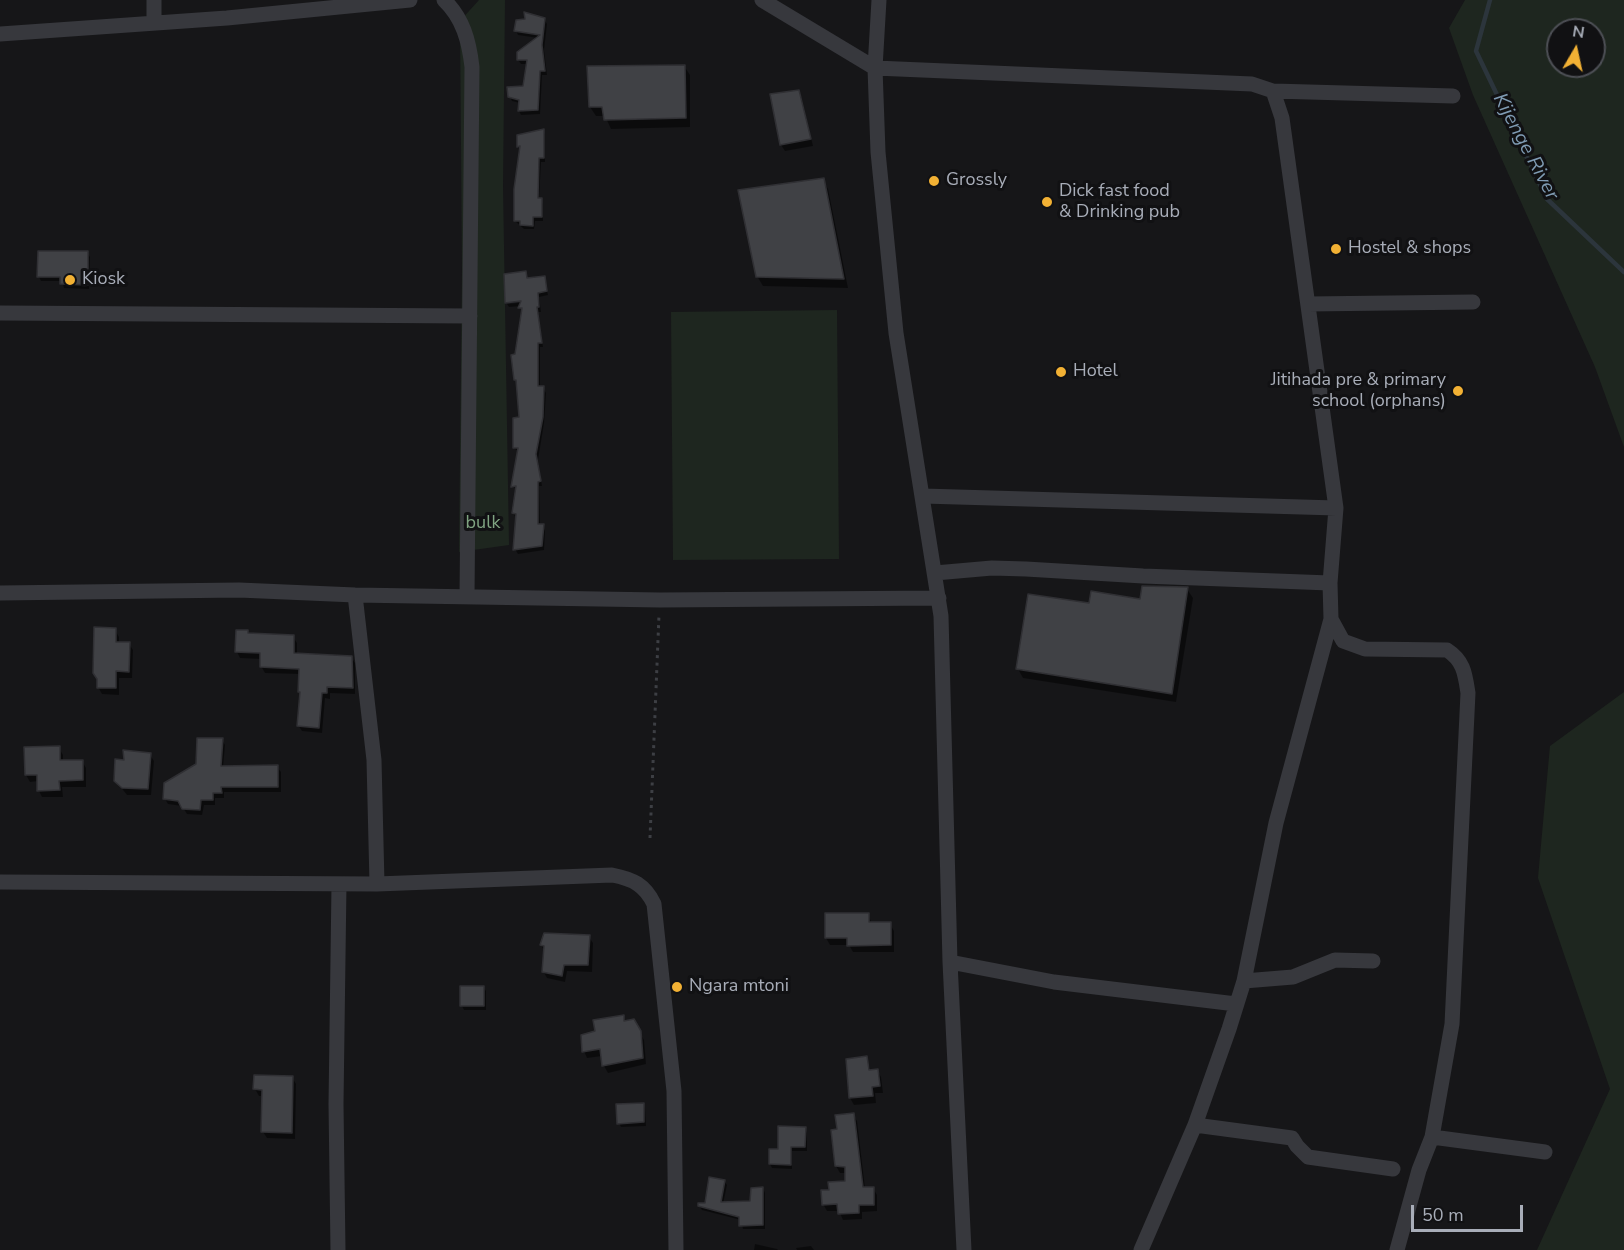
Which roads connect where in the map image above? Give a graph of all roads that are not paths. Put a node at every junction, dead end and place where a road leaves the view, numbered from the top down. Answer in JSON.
{"nodes":[{"id":1,"x":154,"y":0,"type":"edge"},
{"id":2,"x":410,"y":0,"type":"edge"},
{"id":3,"x":444,"y":0,"type":"edge"},
{"id":4,"x":762,"y":0,"type":"edge"},
{"id":5,"x":879,"y":0,"type":"edge"},
{"id":6,"x":154,"y":23,"type":"junction"},
{"id":7,"x":0,"y":34,"type":"edge"},
{"id":8,"x":875,"y":68,"type":"junction"},
{"id":9,"x":1273,"y":91,"type":"junction"},
{"id":10,"x":1453,"y":96,"type":"dead end"},
{"id":11,"x":1473,"y":302,"type":"dead end"},
{"id":12,"x":1308,"y":304,"type":"junction"},
{"id":13,"x":0,"y":313,"type":"edge"},
{"id":14,"x":470,"y":316,"type":"junction"},
{"id":15,"x":923,"y":496,"type":"junction"},
{"id":16,"x":1336,"y":508,"type":"junction"},
{"id":17,"x":935,"y":573,"type":"junction"},
{"id":18,"x":1330,"y":584,"type":"junction"},
{"id":19,"x":0,"y":593,"type":"edge"},
{"id":20,"x":355,"y":595,"type":"junction"},
{"id":21,"x":467,"y":597,"type":"junction"},
{"id":22,"x":939,"y":598,"type":"junction"},
{"id":23,"x":1331,"y":619,"type":"junction"},
{"id":24,"x":0,"y":882,"type":"edge"},
{"id":25,"x":339,"y":884,"type":"junction"},
{"id":26,"x":377,"y":884,"type":"junction"},
{"id":27,"x":1373,"y":961,"type":"dead end"},
{"id":28,"x":950,"y":962,"type":"junction"},
{"id":29,"x":1244,"y":981,"type":"junction"},
{"id":30,"x":1236,"y":1004,"type":"junction"},
{"id":31,"x":1195,"y":1125,"type":"junction"},
{"id":32,"x":1432,"y":1137,"type":"junction"},
{"id":33,"x":1545,"y":1152,"type":"dead end"},
{"id":34,"x":1393,"y":1169,"type":"dead end"},
{"id":35,"x":338,"y":1250,"type":"edge"},
{"id":36,"x":676,"y":1250,"type":"edge"},
{"id":37,"x":964,"y":1250,"type":"edge"},
{"id":38,"x":1141,"y":1250,"type":"edge"},
{"id":39,"x":1397,"y":1250,"type":"edge"}],
"edges":[{"from":1,"to":6,"type":"street"},
{"from":2,"to":6,"type":"street"},
{"from":3,"to":14,"type":"street"},
{"from":4,"to":8,"type":"street"},
{"from":5,"to":8,"type":"street"},
{"from":6,"to":7,"type":"street"},
{"from":8,"to":9,"type":"street"},
{"from":8,"to":15,"type":"street"},
{"from":9,"to":10,"type":"street"},
{"from":9,"to":12,"type":"street"},
{"from":11,"to":12,"type":"street"},
{"from":12,"to":16,"type":"street"},
{"from":13,"to":14,"type":"street"},
{"from":14,"to":21,"type":"street"},
{"from":15,"to":16,"type":"street"},
{"from":15,"to":17,"type":"street"},
{"from":16,"to":18,"type":"street"},
{"from":17,"to":18,"type":"street"},
{"from":17,"to":22,"type":"street"},
{"from":18,"to":23,"type":"street"},
{"from":19,"to":20,"type":"street"},
{"from":20,"to":21,"type":"street"},
{"from":20,"to":26,"type":"street"},
{"from":21,"to":22,"type":"street"},
{"from":22,"to":28,"type":"street"},
{"from":23,"to":29,"type":"street"},
{"from":23,"to":32,"type":"street"},
{"from":24,"to":25,"type":"street"},
{"from":25,"to":26,"type":"street"},
{"from":25,"to":35,"type":"street"},
{"from":26,"to":36,"type":"street"},
{"from":27,"to":29,"type":"street"},
{"from":28,"to":30,"type":"street"},
{"from":28,"to":37,"type":"street"},
{"from":29,"to":30,"type":"street"},
{"from":30,"to":31,"type":"street"},
{"from":31,"to":34,"type":"street"},
{"from":31,"to":38,"type":"street"},
{"from":32,"to":33,"type":"street"},
{"from":32,"to":39,"type":"street"}]}
